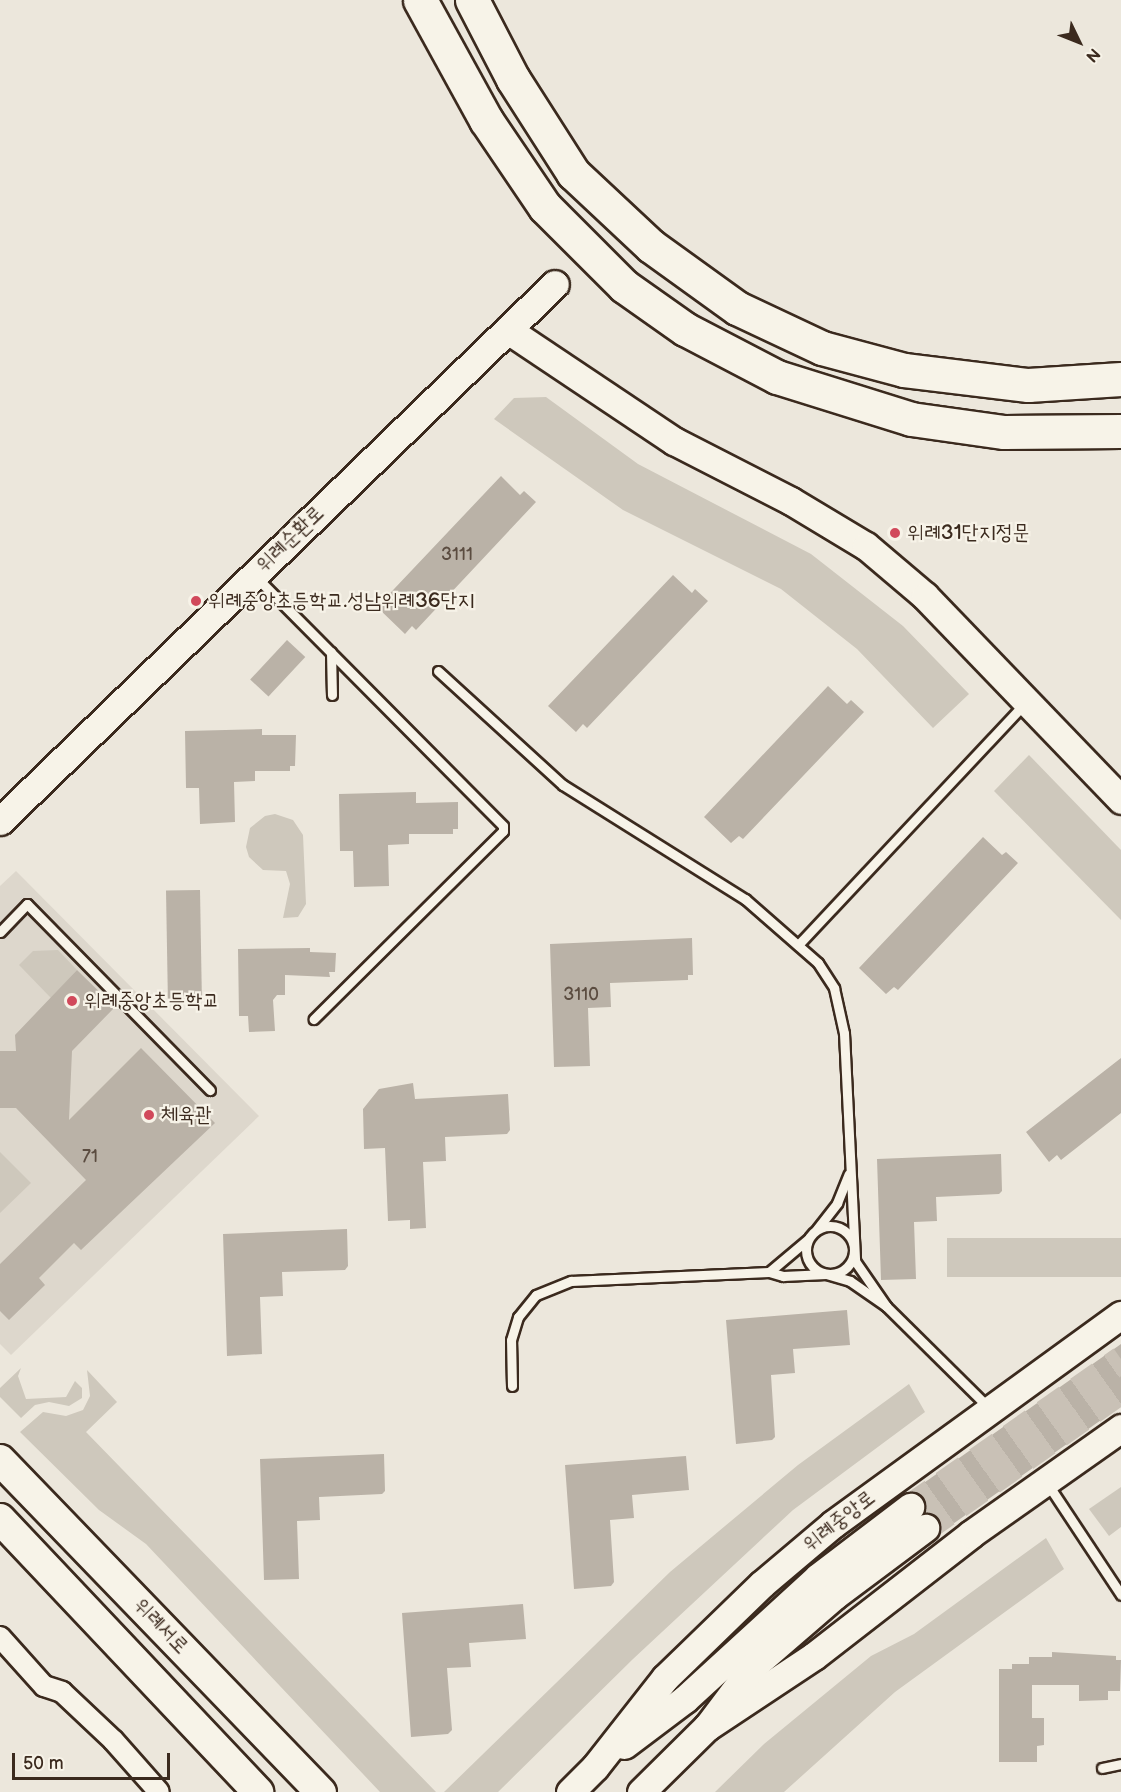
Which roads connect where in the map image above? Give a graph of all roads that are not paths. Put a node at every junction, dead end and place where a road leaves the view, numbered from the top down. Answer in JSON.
{"nodes":[{"id":1,"x":420,"y":0,"type":"edge"},
{"id":2,"x":472,"y":0,"type":"edge"},
{"id":3,"x":555,"y":284,"type":"dead end"},
{"id":4,"x":508,"y":330,"type":"junction"},
{"id":5,"x":1116,"y":381,"type":"edge"},
{"id":6,"x":1121,"y":430,"type":"edge"},
{"id":7,"x":254,"y":574,"type":"junction"},
{"id":8,"x":331,"y":652,"type":"junction"},
{"id":9,"x":438,"y":671,"type":"dead end"},
{"id":10,"x":332,"y":695,"type":"dead end"},
{"id":11,"x":1027,"y":701,"type":"junction"},
{"id":12,"x":1121,"y":800,"type":"edge"},
{"id":13,"x":0,"y":821,"type":"edge"},
{"id":14,"x":0,"y":932,"type":"edge"},
{"id":15,"x":798,"y":945,"type":"junction"},
{"id":16,"x":315,"y":1019,"type":"dead end"},
{"id":17,"x":210,"y":1090,"type":"dead end"},
{"id":18,"x":849,"y":1174,"type":"junction"},
{"id":19,"x":810,"y":1237,"type":"junction"},
{"id":20,"x":853,"y":1244,"type":"junction"},
{"id":21,"x":769,"y":1272,"type":"junction"},
{"id":22,"x":826,"y":1274,"type":"junction"},
{"id":23,"x":886,"y":1306,"type":"junction"},
{"id":24,"x":1121,"y":1316,"type":"edge"},
{"id":25,"x":512,"y":1386,"type":"dead end"},
{"id":26,"x":990,"y":1410,"type":"junction"},
{"id":27,"x":1121,"y":1428,"type":"edge"},
{"id":28,"x":0,"y":1460,"type":"edge"},
{"id":29,"x":1046,"y":1481,"type":"junction"},
{"id":30,"x":0,"y":1519,"type":"edge"},
{"id":31,"x":1121,"y":1595,"type":"edge"},
{"id":32,"x":0,"y":1637,"type":"edge"},
{"id":33,"x":707,"y":1727,"type":"junction"},
{"id":34,"x":1121,"y":1764,"type":"edge"},
{"id":35,"x":595,"y":1767,"type":"junction"},
{"id":36,"x":1102,"y":1768,"type":"dead end"},
{"id":37,"x":159,"y":1792,"type":"edge"},
{"id":38,"x":258,"y":1792,"type":"edge"},
{"id":39,"x":321,"y":1792,"type":"edge"},
{"id":40,"x":570,"y":1792,"type":"edge"},
{"id":41,"x":641,"y":1792,"type":"edge"}],
"edges":[{"from":1,"to":6,"type":"highway"},
{"from":2,"to":5,"type":"highway"},
{"from":3,"to":4,"type":"main road","name":"위례순환로"},
{"from":4,"to":7,"type":"main road","name":"위례순환로"},
{"from":4,"to":11,"type":"main road"},
{"from":7,"to":8,"type":"lane"},
{"from":7,"to":13,"type":"main road","name":"위례순환로"},
{"from":8,"to":10,"type":"lane"},
{"from":8,"to":16,"type":"lane"},
{"from":9,"to":15,"type":"lane"},
{"from":11,"to":12,"type":"main road"},
{"from":11,"to":15,"type":"lane"},
{"from":14,"to":17,"type":"lane"},
{"from":15,"to":18,"type":"lane"},
{"from":18,"to":19,"type":"lane"},
{"from":18,"to":20,"type":"lane"},
{"from":19,"to":20,"type":"lane"},
{"from":19,"to":21,"type":"lane"},
{"from":19,"to":22,"type":"lane"},
{"from":20,"to":22,"type":"lane"},
{"from":20,"to":23,"type":"lane"},
{"from":21,"to":22,"type":"lane"},
{"from":21,"to":25,"type":"lane"},
{"from":22,"to":23,"type":"lane"},
{"from":23,"to":26,"type":"lane"},
{"from":24,"to":26,"type":"main road","name":"위례중앙로"},
{"from":26,"to":35,"type":"main road","name":"위례중앙로"},
{"from":27,"to":29,"type":"main road","name":"위례중앙로"},
{"from":28,"to":39,"type":"main road","name":"위례서로"},
{"from":29,"to":31,"type":"lane"},
{"from":29,"to":33,"type":"main road","name":"위례중앙로"},
{"from":30,"to":38,"type":"main road","name":"위례서로"},
{"from":32,"to":37,"type":"street"},
{"from":33,"to":35,"type":"main road","name":"위례중앙로"},
{"from":33,"to":41,"type":"main road","name":"위례중앙로"},
{"from":34,"to":36,"type":"lane"},
{"from":35,"to":40,"type":"main road","name":"위례중앙로"}]}
